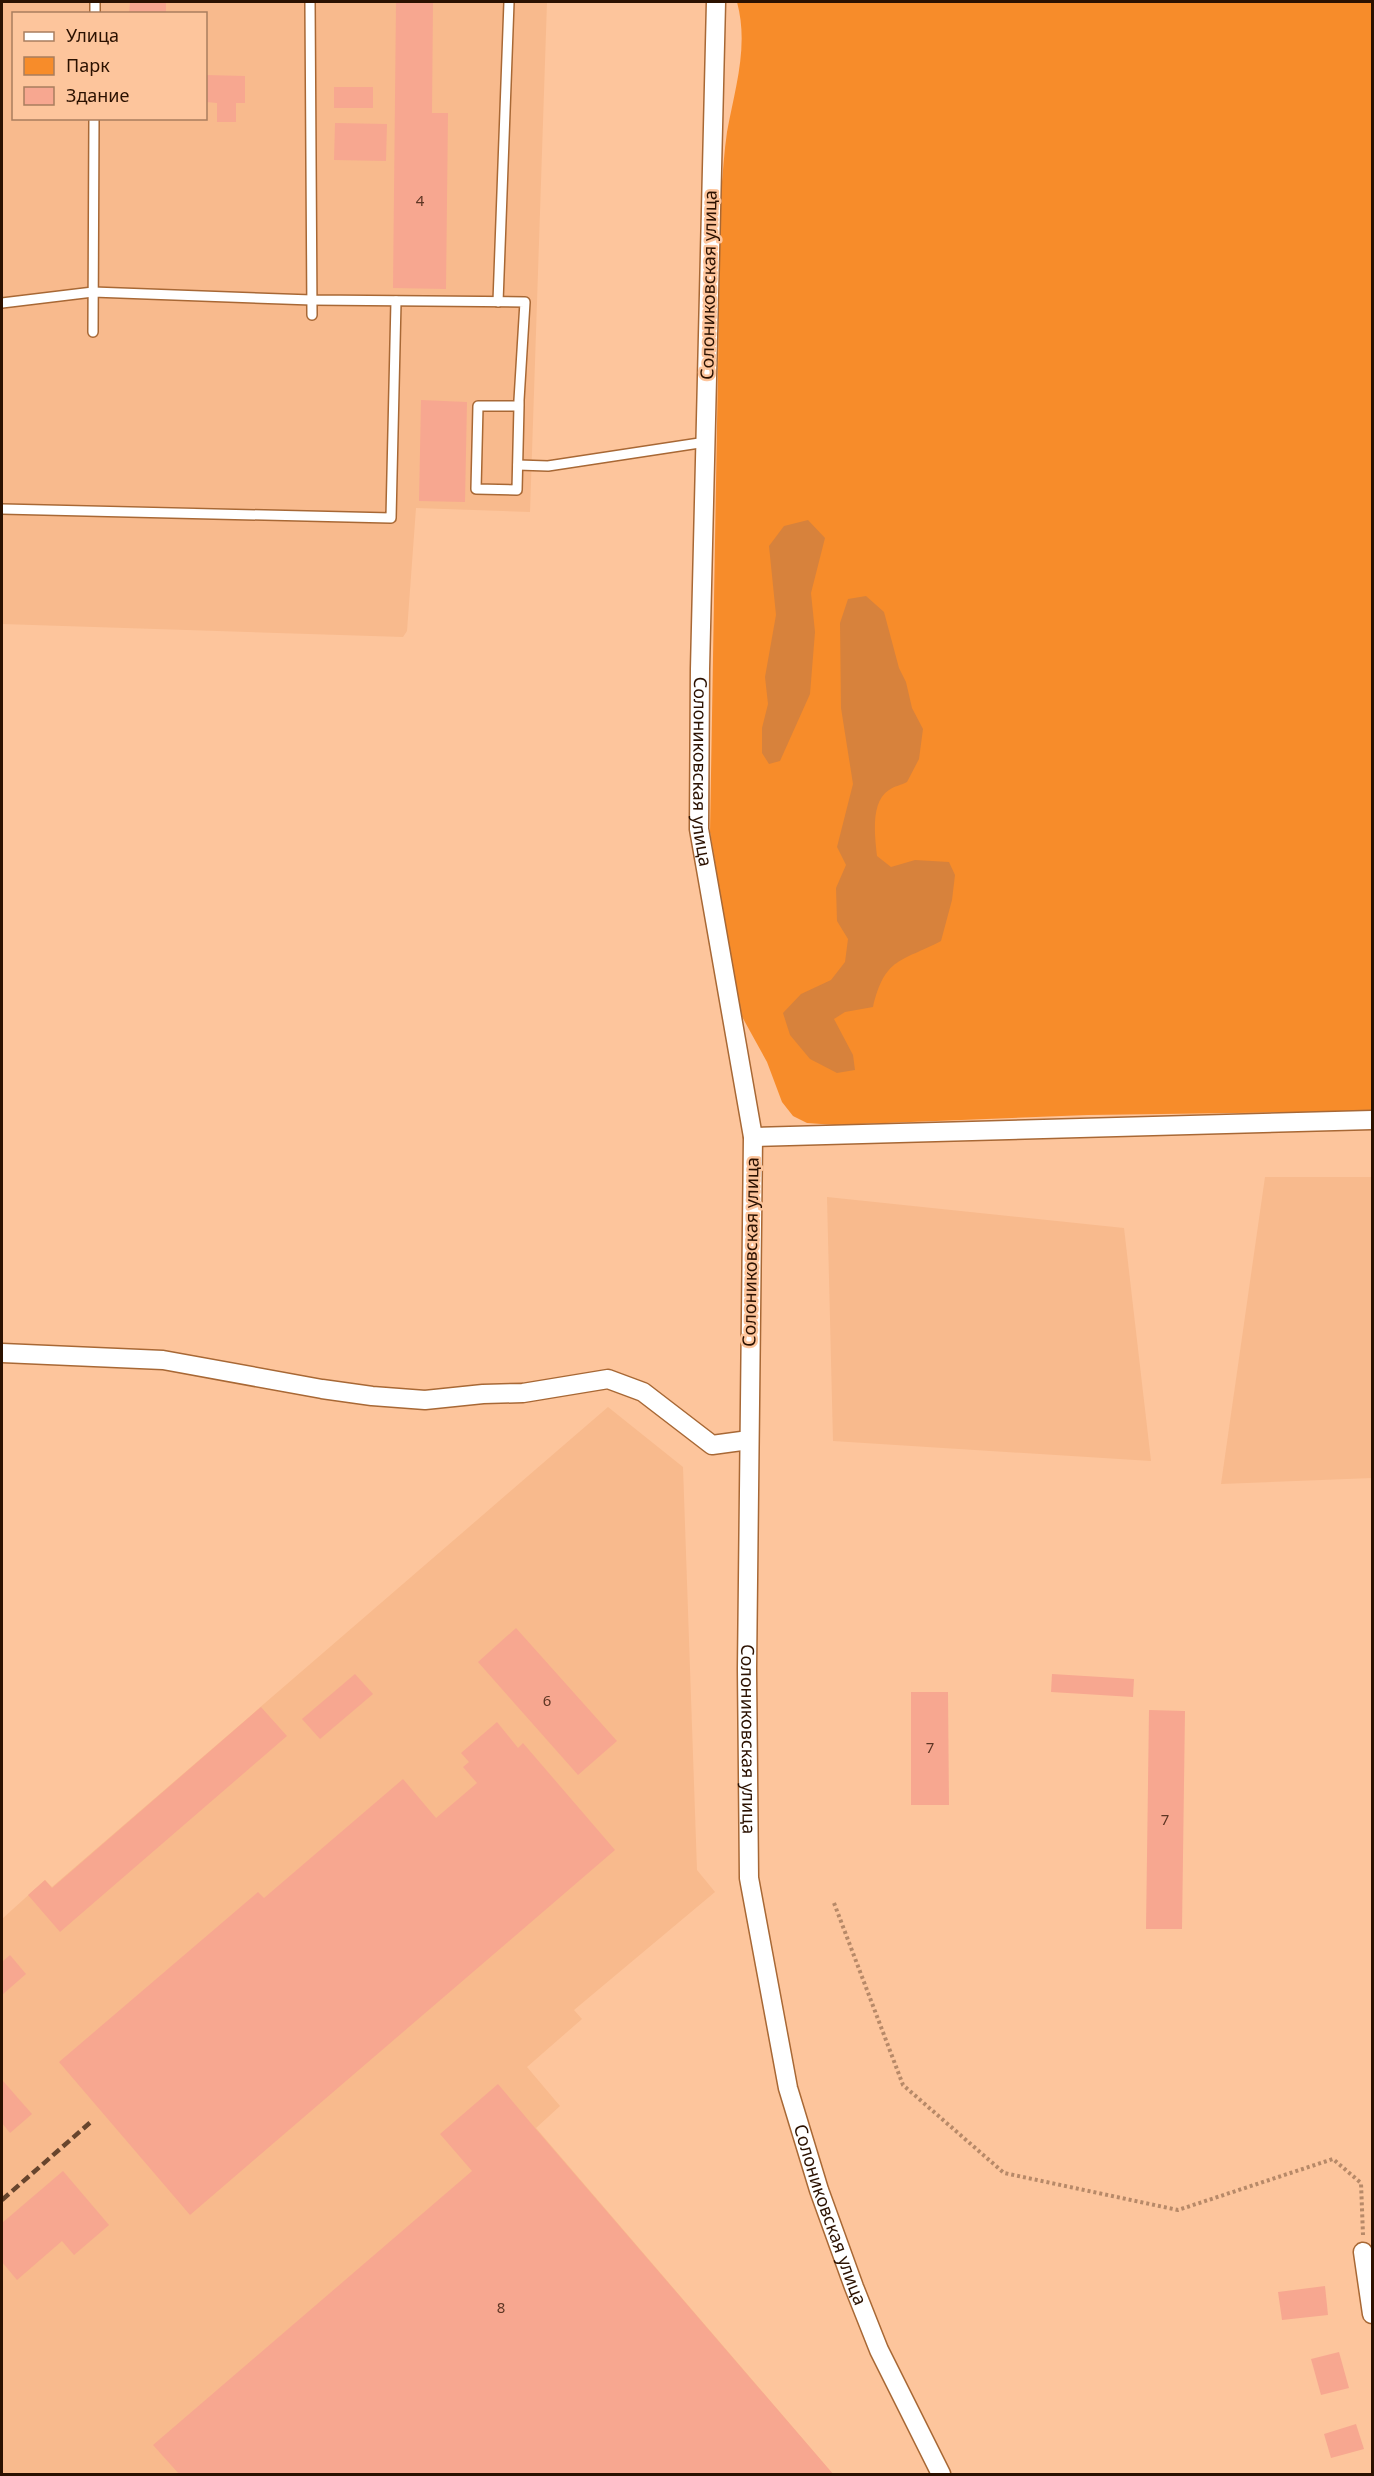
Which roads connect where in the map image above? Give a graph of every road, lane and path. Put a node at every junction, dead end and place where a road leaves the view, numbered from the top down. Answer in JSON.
{"nodes":[{"id":1,"x":310,"y":2,"type":"edge"},
{"id":2,"x":509,"y":2,"type":"edge"},
{"id":3,"x":716,"y":2,"type":"edge"},
{"id":4,"x":94,"y":120,"type":"edge"},
{"id":5,"x":93,"y":292,"type":"junction"},
{"id":6,"x":312,"y":300,"type":"junction"},
{"id":7,"x":396,"y":301,"type":"junction"},
{"id":8,"x":498,"y":302,"type":"junction"},
{"id":9,"x":2,"y":303,"type":"edge"},
{"id":10,"x":312,"y":315,"type":"dead end"},
{"id":11,"x":93,"y":332,"type":"dead end"},
{"id":12,"x":519,"y":406,"type":"junction"},
{"id":13,"x":706,"y":442,"type":"junction"},
{"id":14,"x":518,"y":465,"type":"junction"},
{"id":15,"x":2,"y":510,"type":"edge"},
{"id":16,"x":1372,"y":1120,"type":"edge"},
{"id":17,"x":753,"y":1137,"type":"junction"},
{"id":18,"x":2,"y":1353,"type":"edge"},
{"id":19,"x":749,"y":1440,"type":"junction"},
{"id":20,"x":834,"y":1904,"type":"dead end"},
{"id":21,"x":1363,"y":2252,"type":"joint"},
{"id":22,"x":1372,"y":2314,"type":"edge"},
{"id":23,"x":941,"y":2475,"type":"edge"}],
"edges":[{"from":1,"to":6,"type":"lane"},
{"from":2,"to":8,"type":"lane"},
{"from":3,"to":13,"type":"street","name":"Солониковская улица"},
{"from":4,"to":5,"type":"lane"},
{"from":5,"to":6,"type":"lane"},
{"from":5,"to":9,"type":"lane"},
{"from":5,"to":11,"type":"lane"},
{"from":6,"to":7,"type":"lane"},
{"from":6,"to":10,"type":"lane"},
{"from":7,"to":8,"type":"lane"},
{"from":7,"to":15,"type":"lane"},
{"from":8,"to":12,"type":"lane"},
{"from":12,"to":14,"type":"lane"},
{"from":12,"to":14,"type":"lane"},
{"from":13,"to":14,"type":"lane"},
{"from":13,"to":17,"type":"street","name":"Солониковская улица"},
{"from":16,"to":17,"type":"street"},
{"from":17,"to":19,"type":"street","name":"Солониковская улица"},
{"from":18,"to":19,"type":"street"},
{"from":19,"to":23,"type":"street","name":"Солониковская улица"},
{"from":20,"to":21,"type":"path"},
{"from":21,"to":22,"type":"street"}]}
